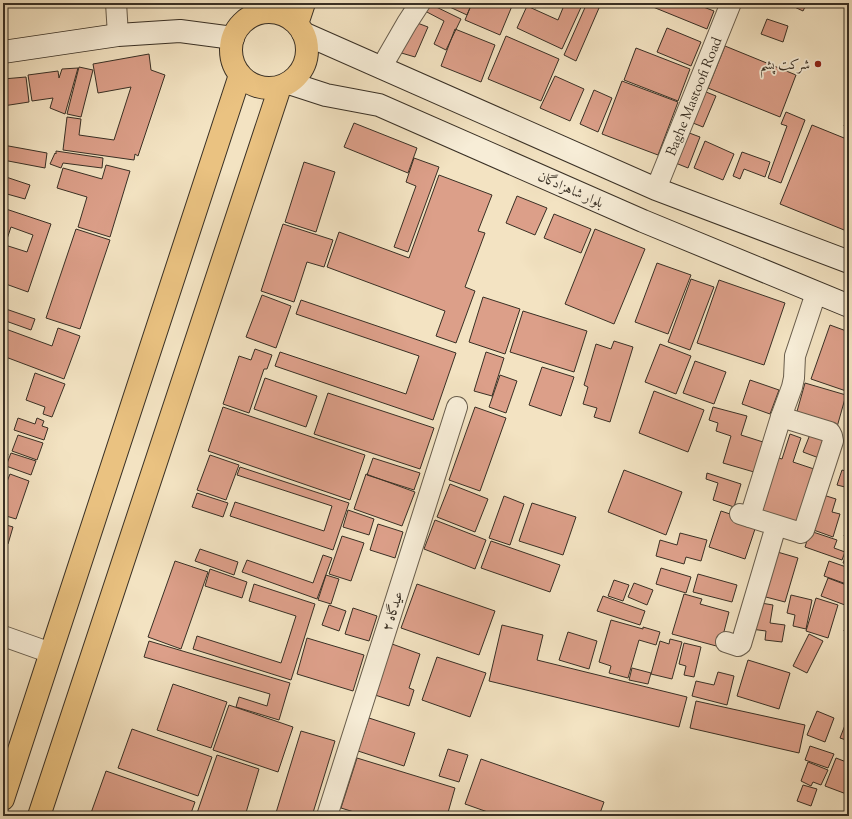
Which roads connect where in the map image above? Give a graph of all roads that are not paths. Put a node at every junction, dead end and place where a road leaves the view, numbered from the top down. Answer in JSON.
{"nodes":[{"id":1,"x":116,"y":3,"type":"edge"},
{"id":2,"x":304,"y":3,"type":"edge"},
{"id":3,"x":420,"y":3,"type":"edge"},
{"id":4,"x":731,"y":3,"type":"edge"},
{"id":5,"x":259,"y":8,"type":"edge"},
{"id":6,"x":300,"y":29,"type":"junction"},
{"id":7,"x":118,"y":35,"type":"junction"},
{"id":8,"x":233,"y":38,"type":"junction"},
{"id":9,"x":3,"y":52,"type":"edge"},
{"id":10,"x":381,"y":68,"type":"junction"},
{"id":11,"x":240,"y":75,"type":"junction"},
{"id":12,"x":285,"y":85,"type":"junction"},
{"id":13,"x":656,"y":189,"type":"junction"},
{"id":14,"x":849,"y":262,"type":"edge"},
{"id":15,"x":816,"y":293,"type":"junction"},
{"id":16,"x":849,"y":306,"type":"edge"},
{"id":17,"x":457,"y":406,"type":"dead end"},
{"id":18,"x":781,"y":417,"type":"junction"},
{"id":19,"x":776,"y":526,"type":"junction"},
{"id":20,"x":3,"y":636,"type":"edge"},
{"id":21,"x":726,"y":642,"type":"dead end"},
{"id":22,"x":51,"y":653,"type":"junction"},
{"id":23,"x":3,"y":799,"type":"edge"},
{"id":24,"x":39,"y":816,"type":"edge"},
{"id":25,"x":327,"y":816,"type":"edge"}],
"edges":[{"from":1,"to":7,"type":"street"},
{"from":2,"to":6,"type":"main road"},
{"from":3,"to":10,"type":"street"},
{"from":4,"to":13,"type":"street","name":"Baghe Mastoofi Road"},
{"from":5,"to":6,"type":"main road"},
{"from":5,"to":8,"type":"main road"},
{"from":6,"to":10,"type":"main road"},
{"from":6,"to":12,"type":"main road"},
{"from":7,"to":8,"type":"main road"},
{"from":7,"to":9,"type":"main road"},
{"from":8,"to":11,"type":"main road"},
{"from":10,"to":13,"type":"main road"},
{"from":11,"to":12,"type":"main road"},
{"from":11,"to":22,"type":"main road"},
{"from":12,"to":15,"type":"main road","name":"بلوار شاهزادگان"},
{"from":12,"to":24,"type":"main road"},
{"from":13,"to":14,"type":"main road"},
{"from":15,"to":16,"type":"main road","name":"بلوار شاهزادگان"},
{"from":15,"to":18,"type":"street"},
{"from":17,"to":25,"type":"street","name":"عیدگاه ۲"},
{"from":18,"to":19,"type":"street"},
{"from":18,"to":19,"type":"street"},
{"from":19,"to":21,"type":"street"},
{"from":20,"to":22,"type":"street"},
{"from":22,"to":23,"type":"main road"}]}
